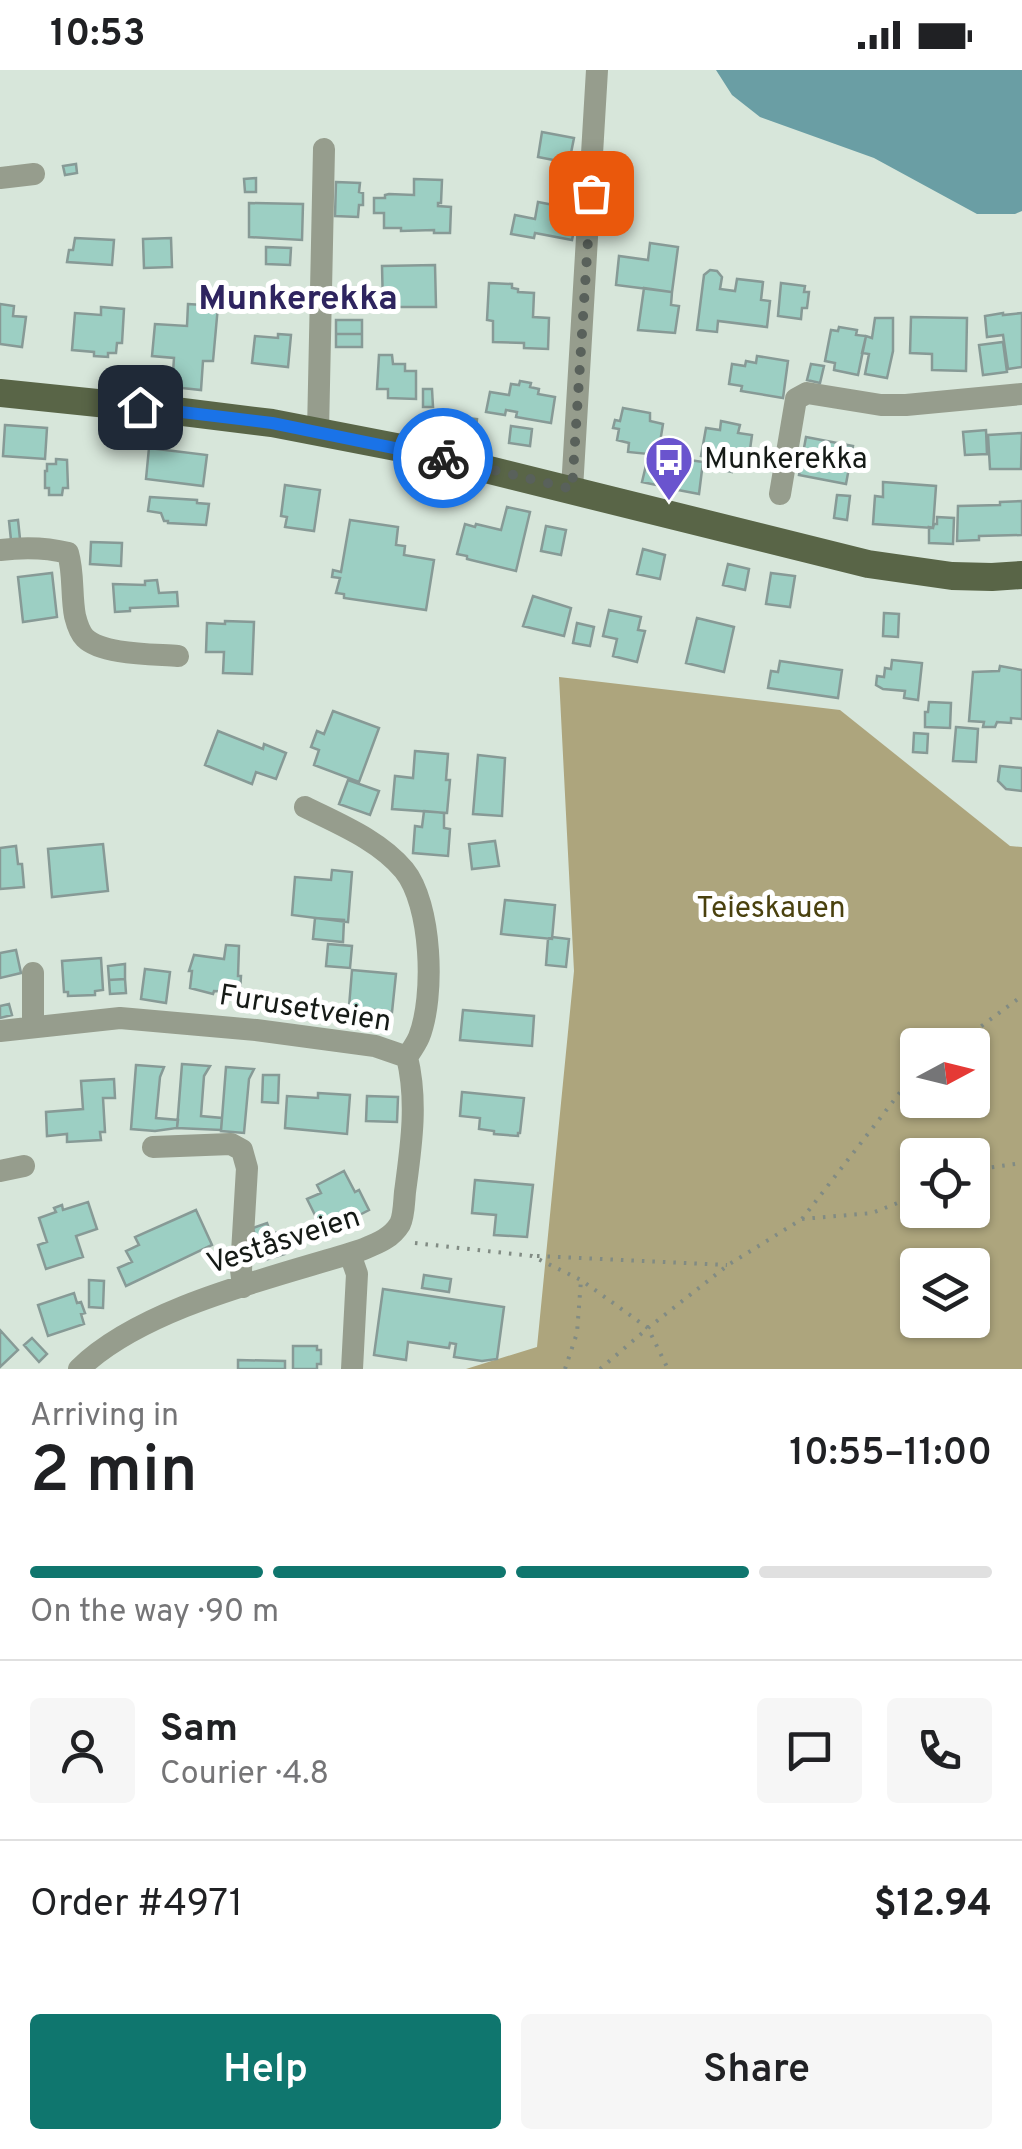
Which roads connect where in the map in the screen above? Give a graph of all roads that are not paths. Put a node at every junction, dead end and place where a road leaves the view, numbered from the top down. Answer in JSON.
{"nodes":[{"id":1,"x":597,"y":70,"type":"edge"},
{"id":2,"x":324,"y":150,"type":"dead end"},
{"id":3,"x":34,"y":174,"type":"dead end"},
{"id":4,"x":0,"y":178,"type":"edge"},
{"id":5,"x":0,"y":394,"type":"edge"},
{"id":6,"x":1022,"y":394,"type":"edge"},
{"id":7,"x":318,"y":432,"type":"junction"},
{"id":8,"x":572,"y":489,"type":"junction"},
{"id":9,"x":780,"y":494,"type":"dead end"},
{"id":10,"x":0,"y":550,"type":"edge"},
{"id":11,"x":1022,"y":575,"type":"edge"},
{"id":12,"x":178,"y":656,"type":"dead end"},
{"id":13,"x":305,"y":807,"type":"dead end"},
{"id":14,"x":33,"y":972,"type":"dead end"},
{"id":15,"x":33,"y":1026,"type":"junction"},
{"id":16,"x":0,"y":1031,"type":"edge"},
{"id":17,"x":407,"y":1057,"type":"junction"},
{"id":18,"x":152,"y":1146,"type":"dead end"},
{"id":19,"x":24,"y":1166,"type":"dead end"},
{"id":20,"x":0,"y":1171,"type":"edge"},
{"id":21,"x":350,"y":1254,"type":"junction"},
{"id":22,"x":243,"y":1288,"type":"junction"},
{"id":23,"x":86,"y":1367,"type":"edge"},
{"id":24,"x":352,"y":1369,"type":"edge"}],
"edges":[{"from":1,"to":8,"type":"street"},
{"from":2,"to":7,"type":"street"},
{"from":3,"to":4,"type":"street"},
{"from":5,"to":7,"type":"main road"},
{"from":6,"to":9,"type":"street"},
{"from":7,"to":8,"type":"main road"},
{"from":8,"to":11,"type":"main road"},
{"from":10,"to":12,"type":"street"},
{"from":13,"to":17,"type":"street","name":"Furusetveien"},
{"from":14,"to":15,"type":"street"},
{"from":15,"to":16,"type":"street","name":"Furusetveien"},
{"from":15,"to":17,"type":"street","name":"Furusetveien"},
{"from":17,"to":21,"type":"street","name":"Veståsveien"},
{"from":18,"to":22,"type":"street"},
{"from":19,"to":20,"type":"street"},
{"from":21,"to":22,"type":"street","name":"Veståsveien"},
{"from":21,"to":24,"type":"street"},
{"from":22,"to":23,"type":"street","name":"Veståsveien"}]}
